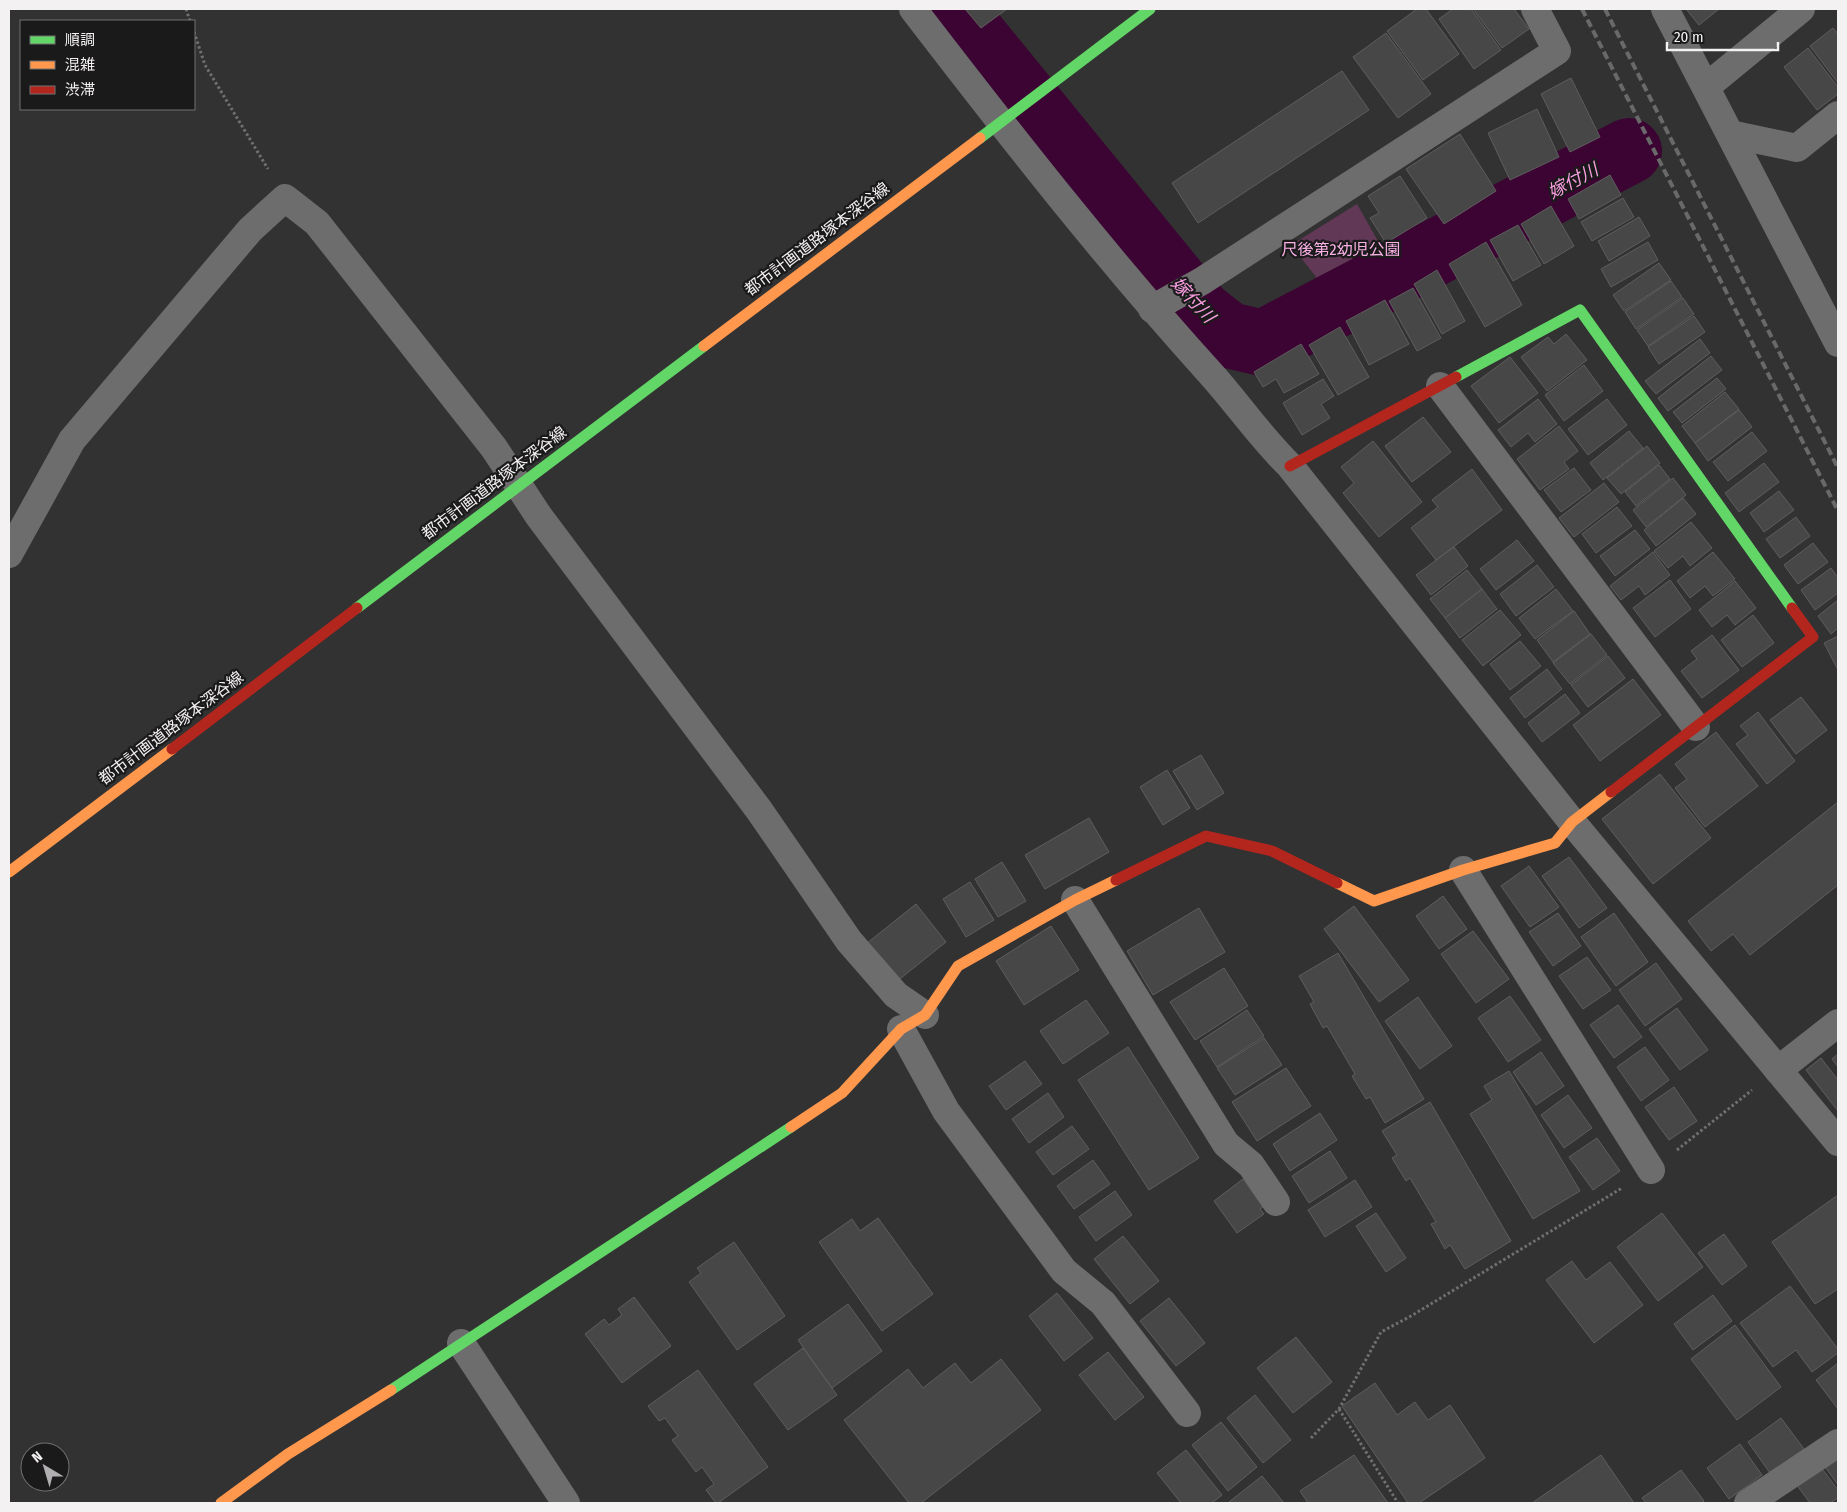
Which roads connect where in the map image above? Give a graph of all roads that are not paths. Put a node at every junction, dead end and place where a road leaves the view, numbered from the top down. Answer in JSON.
{"nodes":[{"id":1,"x":913,"y":9,"type":"edge"},
{"id":2,"x":1150,"y":9,"type":"edge"},
{"id":3,"x":1535,"y":9,"type":"edge"},
{"id":4,"x":1665,"y":9,"type":"edge"},
{"id":5,"x":1801,"y":9,"type":"edge"},
{"id":6,"x":1706,"y":87,"type":"junction"},
{"id":7,"x":1838,"y":116,"type":"edge"},
{"id":8,"x":1000,"y":121,"type":"junction"},
{"id":9,"x":1730,"y":134,"type":"junction"},
{"id":10,"x":1152,"y":309,"type":"junction"},
{"id":11,"x":1838,"y":343,"type":"edge"},
{"id":12,"x":1440,"y":386,"type":"junction"},
{"id":13,"x":1290,"y":466,"type":"junction"},
{"id":14,"x":519,"y":484,"type":"junction"},
{"id":15,"x":9,"y":554,"type":"edge"},
{"id":16,"x":1696,"y":727,"type":"junction"},
{"id":17,"x":1572,"y":822,"type":"junction"},
{"id":18,"x":1463,"y":870,"type":"junction"},
{"id":19,"x":9,"y":872,"type":"edge"},
{"id":20,"x":1075,"y":900,"type":"junction"},
{"id":21,"x":926,"y":1015,"type":"junction"},
{"id":22,"x":1838,"y":1023,"type":"edge"},
{"id":23,"x":901,"y":1029,"type":"junction"},
{"id":24,"x":1778,"y":1070,"type":"junction"},
{"id":25,"x":1838,"y":1142,"type":"edge"},
{"id":26,"x":1651,"y":1170,"type":"road end"},
{"id":27,"x":1276,"y":1202,"type":"dead end"},
{"id":28,"x":462,"y":1343,"type":"junction"},
{"id":29,"x":1187,"y":1413,"type":"dead end"},
{"id":30,"x":1838,"y":1443,"type":"edge"},
{"id":31,"x":221,"y":1503,"type":"edge"},
{"id":32,"x":566,"y":1503,"type":"edge"},
{"id":33,"x":1748,"y":1503,"type":"edge"}],
"edges":[{"from":1,"to":8,"type":"street"},
{"from":2,"to":8,"type":"street","name":"都市計画道路塚本深谷線"},
{"from":3,"to":10,"type":"street"},
{"from":4,"to":6,"type":"street"},
{"from":5,"to":6,"type":"street"},
{"from":6,"to":9,"type":"street"},
{"from":7,"to":9,"type":"street"},
{"from":8,"to":10,"type":"street"},
{"from":8,"to":14,"type":"street","name":"都市計画道路塚本深谷線"},
{"from":9,"to":11,"type":"street"},
{"from":10,"to":13,"type":"street"},
{"from":12,"to":13,"type":"street"},
{"from":12,"to":16,"type":"street"},
{"from":12,"to":16,"type":"street"},
{"from":13,"to":17,"type":"street"},
{"from":14,"to":15,"type":"street"},
{"from":14,"to":19,"type":"street","name":"都市計画道路塚本深谷線"},
{"from":14,"to":21,"type":"street"},
{"from":16,"to":17,"type":"street"},
{"from":17,"to":18,"type":"street"},
{"from":17,"to":24,"type":"street"},
{"from":18,"to":20,"type":"street"},
{"from":18,"to":26,"type":"street"},
{"from":20,"to":21,"type":"street"},
{"from":20,"to":27,"type":"street"},
{"from":21,"to":23,"type":"street"},
{"from":22,"to":24,"type":"street"},
{"from":23,"to":28,"type":"street"},
{"from":23,"to":29,"type":"street"},
{"from":24,"to":25,"type":"street"},
{"from":28,"to":31,"type":"street"},
{"from":28,"to":32,"type":"street"},
{"from":30,"to":33,"type":"street"}]}
